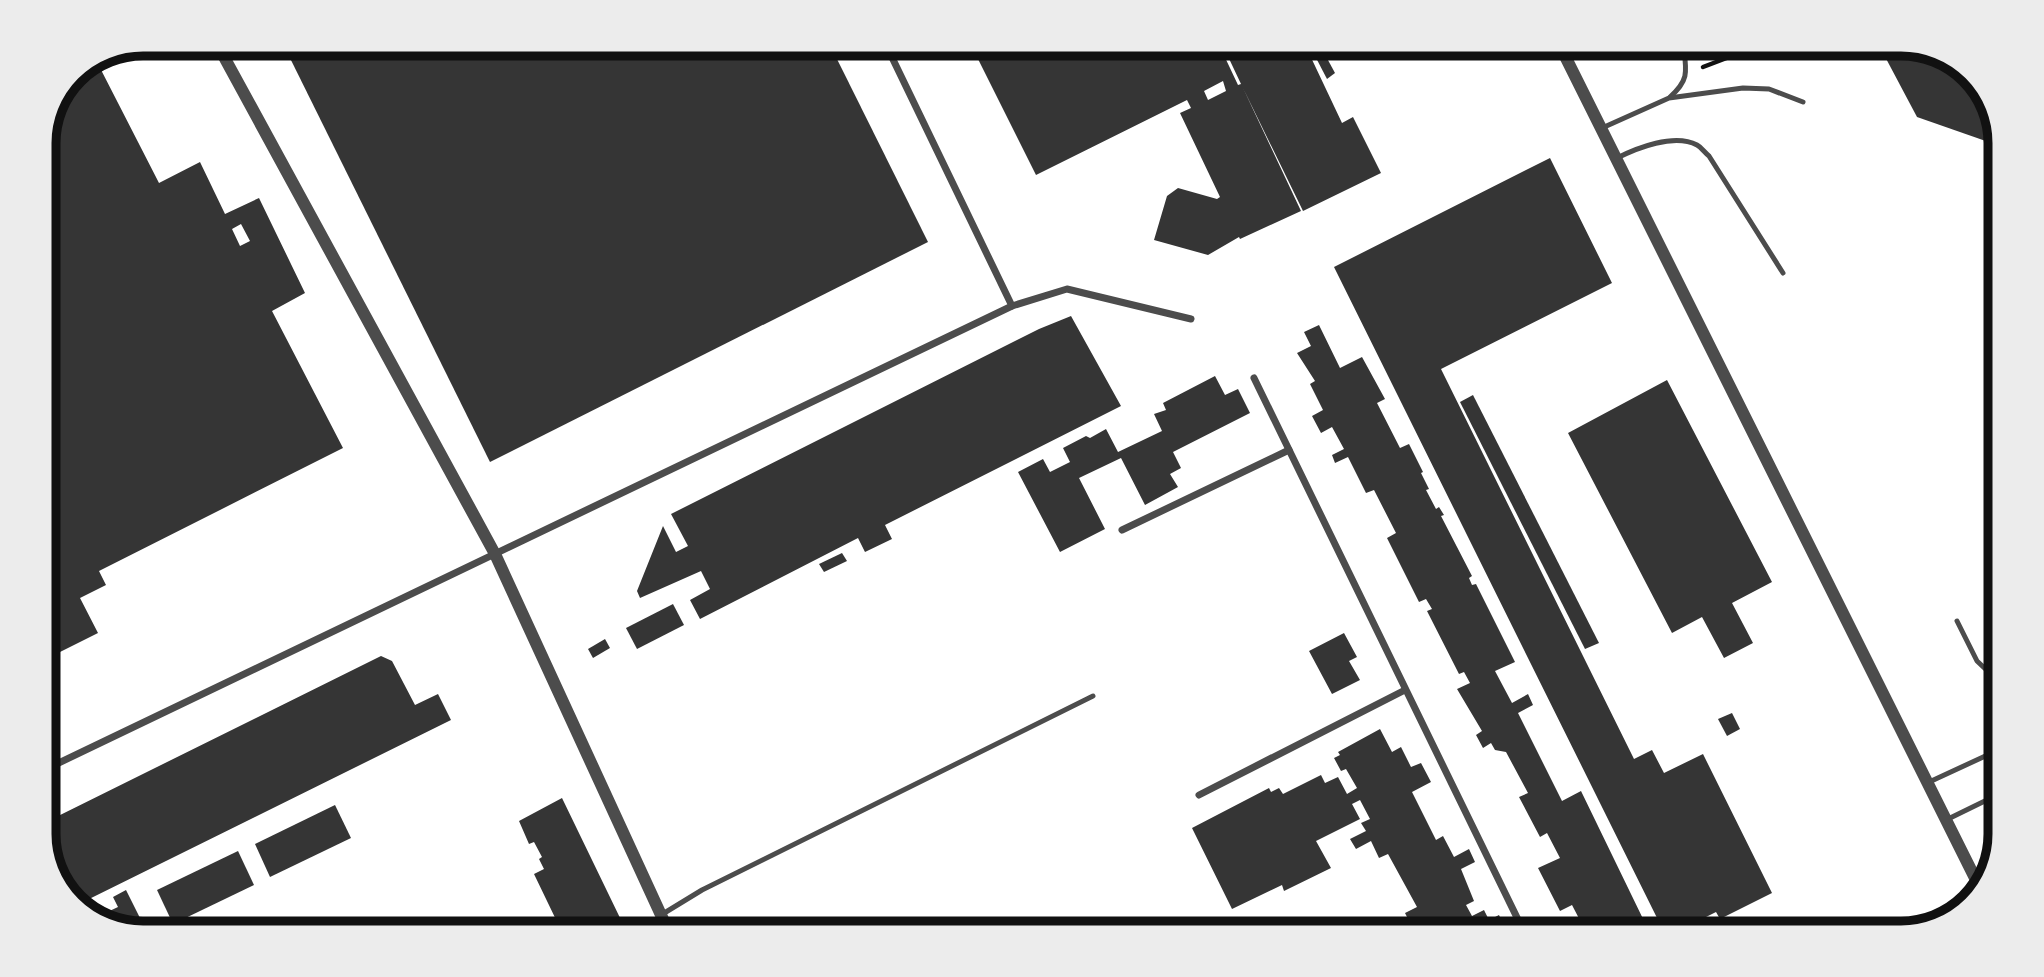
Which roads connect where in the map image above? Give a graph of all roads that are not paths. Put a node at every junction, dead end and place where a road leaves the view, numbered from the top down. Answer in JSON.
{"nodes":[{"id":1,"x":222,"y":56,"type":"edge"},
{"id":2,"x":891,"y":56,"type":"edge"},
{"id":3,"x":1565,"y":56,"type":"edge"},
{"id":4,"x":1684,"y":56,"type":"edge"},
{"id":5,"x":1669,"y":98,"type":"junction"},
{"id":6,"x":1803,"y":102,"type":"dead end"},
{"id":7,"x":1602,"y":128,"type":"junction"},
{"id":8,"x":1617,"y":158,"type":"junction"},
{"id":9,"x":1783,"y":273,"type":"dead end"},
{"id":10,"x":1012,"y":306,"type":"junction"},
{"id":11,"x":1191,"y":319,"type":"dead end"},
{"id":12,"x":1254,"y":378,"type":"dead end"},
{"id":13,"x":1289,"y":450,"type":"junction"},
{"id":14,"x":1122,"y":530,"type":"dead end"},
{"id":15,"x":495,"y":554,"type":"junction"},
{"id":16,"x":1957,"y":621,"type":"dead end"},
{"id":17,"x":1988,"y":672,"type":"edge"},
{"id":18,"x":1405,"y":690,"type":"junction"},
{"id":19,"x":1093,"y":696,"type":"dead end"},
{"id":20,"x":1988,"y":753,"type":"edge"},
{"id":21,"x":56,"y":764,"type":"edge"},
{"id":22,"x":1927,"y":783,"type":"junction"},
{"id":23,"x":1199,"y":795,"type":"dead end"},
{"id":24,"x":1988,"y":799,"type":"edge"},
{"id":25,"x":1946,"y":820,"type":"junction"},
{"id":26,"x":1975,"y":879,"type":"edge"},
{"id":27,"x":661,"y":915,"type":"junction"},
{"id":28,"x":664,"y":921,"type":"edge"},
{"id":29,"x":1519,"y":921,"type":"edge"}],
"edges":[{"from":1,"to":15,"type":"street"},
{"from":2,"to":10,"type":"street"},
{"from":3,"to":7,"type":"street"},
{"from":4,"to":5,"type":"lane"},
{"from":5,"to":6,"type":"lane"},
{"from":5,"to":7,"type":"lane"},
{"from":7,"to":8,"type":"street"},
{"from":8,"to":9,"type":"lane"},
{"from":8,"to":22,"type":"street"},
{"from":10,"to":11,"type":"street"},
{"from":10,"to":15,"type":"street"},
{"from":12,"to":13,"type":"street"},
{"from":13,"to":14,"type":"street"},
{"from":13,"to":18,"type":"street"},
{"from":15,"to":21,"type":"street"},
{"from":15,"to":27,"type":"street"},
{"from":16,"to":17,"type":"lane"},
{"from":18,"to":23,"type":"street"},
{"from":18,"to":29,"type":"street"},
{"from":19,"to":27,"type":"lane"},
{"from":20,"to":22,"type":"lane"},
{"from":22,"to":25,"type":"street"},
{"from":24,"to":25,"type":"lane"},
{"from":25,"to":26,"type":"street"},
{"from":27,"to":28,"type":"street"}]}
